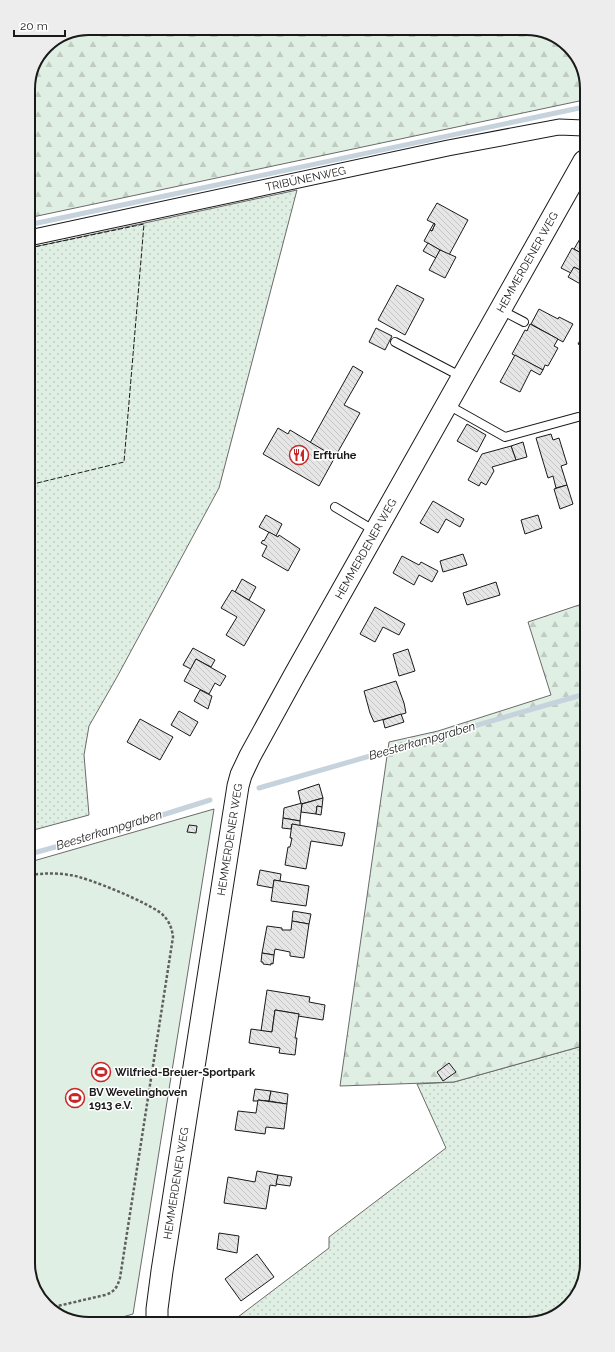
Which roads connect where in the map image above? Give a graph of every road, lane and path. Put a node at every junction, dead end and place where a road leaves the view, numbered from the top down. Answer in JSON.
{"nodes":[{"id":1,"x":580,"y":128,"type":"edge"},
{"id":2,"x":580,"y":168,"type":"edge"},
{"id":3,"x":35,"y":236,"type":"edge"},
{"id":4,"x":501,"y":310,"type":"junction"},
{"id":5,"x":524,"y":322,"type":"dead end"},
{"id":6,"x":395,"y":342,"type":"dead end"},
{"id":7,"x":463,"y":377,"type":"junction"},
{"id":8,"x":447,"y":405,"type":"junction"},
{"id":9,"x":578,"y":417,"type":"dead end"},
{"id":10,"x":335,"y":507,"type":"dead end"},
{"id":11,"x":376,"y":532,"type":"junction"},
{"id":12,"x":35,"y":875,"type":"edge"},
{"id":13,"x":56,"y":1306,"type":"edge"},
{"id":14,"x":157,"y":1317,"type":"edge"}],
"edges":[{"from":1,"to":3,"type":"street","name":"TRIBÜNENWEG"},
{"from":2,"to":4,"type":"main road","name":"HEMMERDENER WEG"},
{"from":4,"to":5,"type":"lane"},
{"from":4,"to":7,"type":"main road","name":"HEMMERDENER WEG"},
{"from":6,"to":7,"type":"lane"},
{"from":7,"to":8,"type":"main road","name":"HEMMERDENER WEG"},
{"from":8,"to":9,"type":"lane"},
{"from":8,"to":11,"type":"main road","name":"HEMMERDENER WEG"},
{"from":10,"to":11,"type":"lane"},
{"from":11,"to":14,"type":"main road","name":"HEMMERDENER WEG"},
{"from":12,"to":13,"type":"path"}]}
